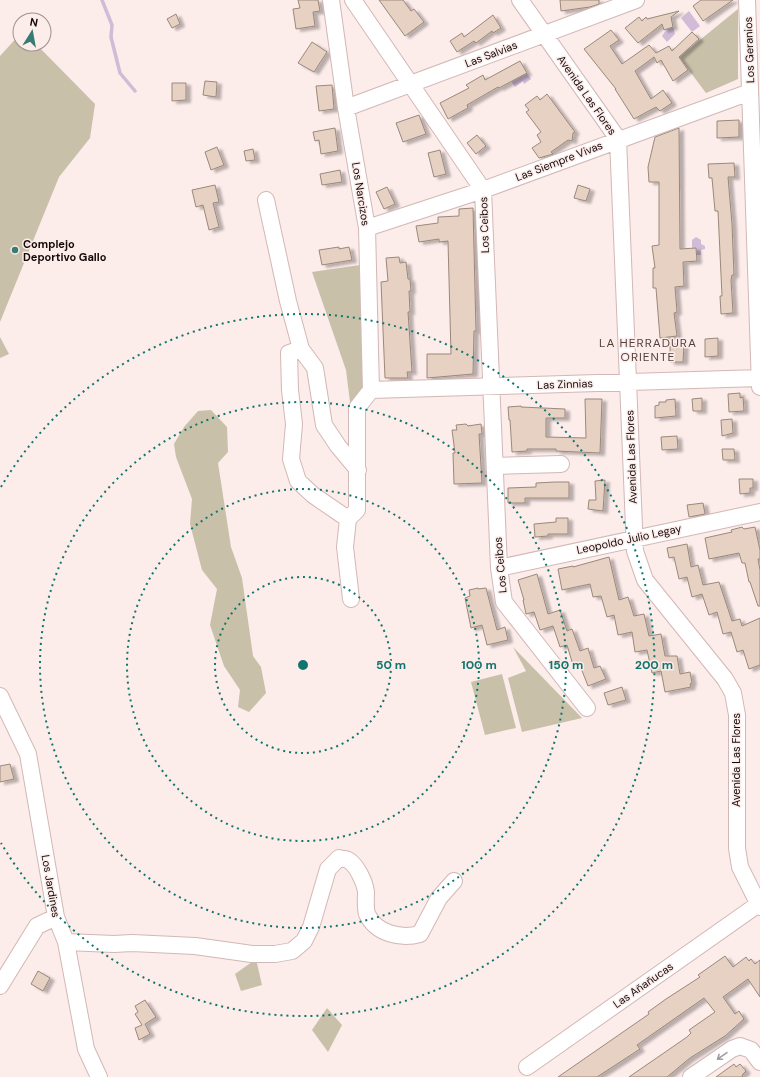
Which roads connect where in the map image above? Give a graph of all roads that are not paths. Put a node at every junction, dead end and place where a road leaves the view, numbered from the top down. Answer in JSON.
{"nodes":[{"id":1,"x":331,"y":0,"type":"edge"},
{"id":2,"x":353,"y":0,"type":"edge"},
{"id":3,"x":520,"y":0,"type":"edge"},
{"id":4,"x":636,"y":0,"type":"edge"},
{"id":5,"x":746,"y":0,"type":"edge"},
{"id":6,"x":544,"y":34,"type":"junction"},
{"id":7,"x":411,"y":84,"type":"junction"},
{"id":8,"x":750,"y":92,"type":"junction"},
{"id":9,"x":346,"y":108,"type":"junction"},
{"id":10,"x":618,"y":139,"type":"junction"},
{"id":11,"x":483,"y":190,"type":"junction"},
{"id":12,"x":266,"y":200,"type":"dead end"},
{"id":13,"x":367,"y":228,"type":"junction"},
{"id":14,"x":301,"y":349,"type":"junction"},
{"id":15,"x":760,"y":378,"type":"edge"},
{"id":16,"x":628,"y":382,"type":"junction"},
{"id":17,"x":490,"y":387,"type":"junction"},
{"id":18,"x":760,"y":387,"type":"edge"},
{"id":19,"x":371,"y":390,"type":"junction"},
{"id":20,"x":561,"y":464,"type":"dead end"},
{"id":21,"x":495,"y":466,"type":"junction"},
{"id":22,"x":358,"y":470,"type":"junction"},
{"id":23,"x":760,"y":512,"type":"edge"},
{"id":24,"x":348,"y":519,"type":"junction"},
{"id":25,"x":633,"y":538,"type":"junction"},
{"id":26,"x":499,"y":568,"type":"junction"},
{"id":27,"x":351,"y":599,"type":"dead end"},
{"id":28,"x":0,"y":696,"type":"edge"},
{"id":29,"x":587,"y":708,"type":"dead end"},
{"id":30,"x":454,"y":881,"type":"dead end"},
{"id":31,"x":759,"y":905,"type":"edge"},
{"id":32,"x":56,"y":917,"type":"junction"},
{"id":33,"x":66,"y":942,"type":"junction"},
{"id":34,"x":0,"y":986,"type":"edge"},
{"id":35,"x":760,"y":1062,"type":"edge"},
{"id":36,"x":527,"y":1067,"type":"dead end"},
{"id":37,"x":99,"y":1077,"type":"edge"},
{"id":38,"x":691,"y":1077,"type":"edge"}],
"edges":[{"from":1,"to":9,"type":"street","name":"Los Narcizos"},
{"from":2,"to":7,"type":"street","name":"Los Ceibos"},
{"from":3,"to":6,"type":"street","name":"Avenida Las Flores"},
{"from":4,"to":6,"type":"street","name":"Las Salvias"},
{"from":5,"to":8,"type":"street","name":"Los Geranios"},
{"from":6,"to":7,"type":"street","name":"Las Salvias"},
{"from":6,"to":10,"type":"street","name":"Avenida Las Flores"},
{"from":7,"to":9,"type":"street","name":"Las Salvias"},
{"from":7,"to":11,"type":"street","name":"Los Ceibos"},
{"from":8,"to":10,"type":"street","name":"Las Siempre Vivas"},
{"from":8,"to":15,"type":"street","name":"Los Geranios"},
{"from":9,"to":13,"type":"street","name":"Los Narcizos"},
{"from":10,"to":11,"type":"street","name":"Las Siempre Vivas"},
{"from":10,"to":16,"type":"street","name":"Avenida Las Flores"},
{"from":11,"to":13,"type":"street","name":"Las Siempre Vivas"},
{"from":11,"to":17,"type":"street","name":"Los Ceibos"},
{"from":12,"to":14,"type":"street"},
{"from":13,"to":19,"type":"street","name":"Los Narcizos"},
{"from":14,"to":22,"type":"street"},
{"from":14,"to":24,"type":"street"},
{"from":15,"to":16,"type":"street","name":"Las Zinnias"},
{"from":15,"to":18,"type":"street","name":"Los Geranios"},
{"from":16,"to":17,"type":"street","name":"Las Zinnias"},
{"from":16,"to":25,"type":"street","name":"Avenida Las Flores"},
{"from":17,"to":19,"type":"street","name":"Las Zinnias"},
{"from":17,"to":21,"type":"street","name":"Los Ceibos"},
{"from":19,"to":22,"type":"street"},
{"from":20,"to":21,"type":"street"},
{"from":21,"to":26,"type":"street","name":"Los Ceibos"},
{"from":22,"to":24,"type":"street"},
{"from":23,"to":25,"type":"street","name":"Leopoldo Julio Legay"},
{"from":24,"to":27,"type":"street"},
{"from":25,"to":26,"type":"street","name":"Leopoldo Julio Legay"},
{"from":25,"to":31,"type":"street","name":"Avenida Las Flores"},
{"from":26,"to":29,"type":"street","name":"Los Ceibos"},
{"from":28,"to":32,"type":"street","name":"Los Jardines"},
{"from":30,"to":33,"type":"street"},
{"from":31,"to":36,"type":"street","name":"Las Añañucas"},
{"from":32,"to":33,"type":"street","name":"Los Jardines"},
{"from":32,"to":34,"type":"street"},
{"from":33,"to":37,"type":"street","name":"Los Jardines"},
{"from":35,"to":38,"type":"street","one_way":true}]}
